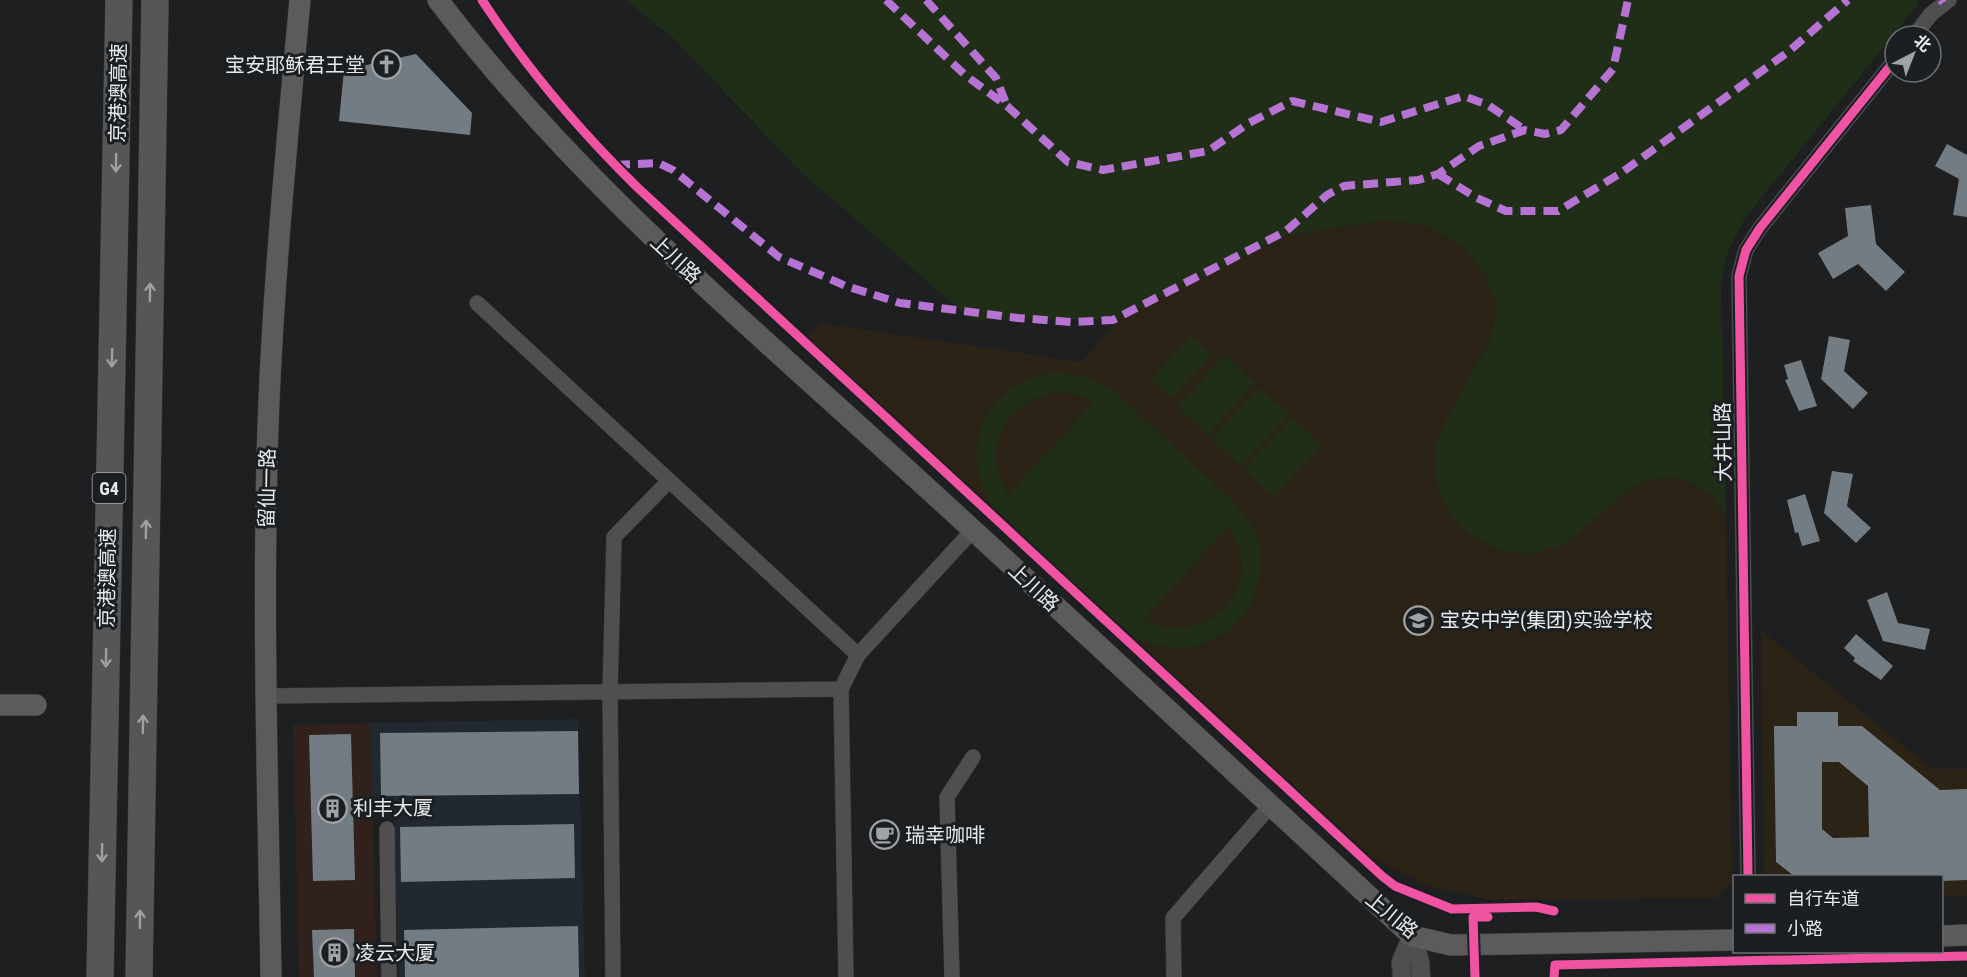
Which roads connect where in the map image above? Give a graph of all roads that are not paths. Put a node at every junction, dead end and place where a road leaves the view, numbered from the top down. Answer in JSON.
{"nodes":[{"id":1,"x":120,"y":0,"type":"edge"},
{"id":2,"x":155,"y":0,"type":"edge"},
{"id":3,"x":300,"y":0,"type":"edge"},
{"id":4,"x":438,"y":0,"type":"edge"},
{"id":5,"x":1949,"y":0,"type":"edge"},
{"id":6,"x":1923,"y":24,"type":"edge"},
{"id":7,"x":1883,"y":75,"type":"edge"},
{"id":8,"x":477,"y":303,"type":"dead end"},
{"id":9,"x":669,"y":481,"type":"junction"},
{"id":10,"x":973,"y":530,"type":"junction"},
{"id":11,"x":858,"y":655,"type":"junction"},
{"id":12,"x":842,"y":689,"type":"junction"},
{"id":13,"x":610,"y":692,"type":"junction"},
{"id":14,"x":267,"y":696,"type":"junction"},
{"id":15,"x":0,"y":705,"type":"edge"},
{"id":16,"x":36,"y":705,"type":"dead end"},
{"id":17,"x":973,"y":757,"type":"dead end"},
{"id":18,"x":1270,"y":806,"type":"junction"},
{"id":19,"x":387,"y":829,"type":"dead end"},
{"id":20,"x":1748,"y":875,"type":"edge"},
{"id":21,"x":1967,"y":935,"type":"edge"},
{"id":22,"x":1412,"y":936,"type":"junction"},
{"id":23,"x":1943,"y":936,"type":"edge"},
{"id":24,"x":1733,"y":940,"type":"edge"},
{"id":25,"x":99,"y":977,"type":"edge"},
{"id":26,"x":139,"y":977,"type":"edge"},
{"id":27,"x":271,"y":977,"type":"edge"},
{"id":28,"x":389,"y":977,"type":"edge"},
{"id":29,"x":613,"y":977,"type":"edge"},
{"id":30,"x":846,"y":977,"type":"edge"},
{"id":31,"x":952,"y":977,"type":"edge"},
{"id":32,"x":1174,"y":977,"type":"edge"},
{"id":33,"x":1402,"y":977,"type":"edge"},
{"id":34,"x":1421,"y":977,"type":"edge"}],
"edges":[{"from":1,"to":25,"type":"highway","name":"京港澳高速","number":"G4","one_way":true},
{"from":26,"to":2,"type":"highway","name":"京港澳高速","number":"G4","one_way":true},
{"from":3,"to":14,"type":"main road","name":"留仙一路"},
{"from":4,"to":10,"type":"main road","name":"上川路"},
{"from":5,"to":6,"type":"street"},
{"from":7,"to":20,"type":"street","name":"大井山路"},
{"from":8,"to":9,"type":"street"},
{"from":9,"to":11,"type":"street"},
{"from":9,"to":13,"type":"street"},
{"from":10,"to":11,"type":"street"},
{"from":10,"to":18,"type":"main road","name":"上川路"},
{"from":11,"to":12,"type":"street"},
{"from":12,"to":13,"type":"street"},
{"from":12,"to":30,"type":"street"},
{"from":13,"to":14,"type":"street"},
{"from":13,"to":29,"type":"street"},
{"from":14,"to":27,"type":"main road","name":"留仙一路"},
{"from":15,"to":16,"type":"main road"},
{"from":17,"to":31,"type":"street"},
{"from":18,"to":22,"type":"main road","name":"上川路"},
{"from":18,"to":32,"type":"street"},
{"from":19,"to":28,"type":"street"},
{"from":21,"to":23,"type":"main road"},
{"from":22,"to":24,"type":"main road","name":"上川路"},
{"from":22,"to":33,"type":"street"},
{"from":22,"to":34,"type":"street"}]}
